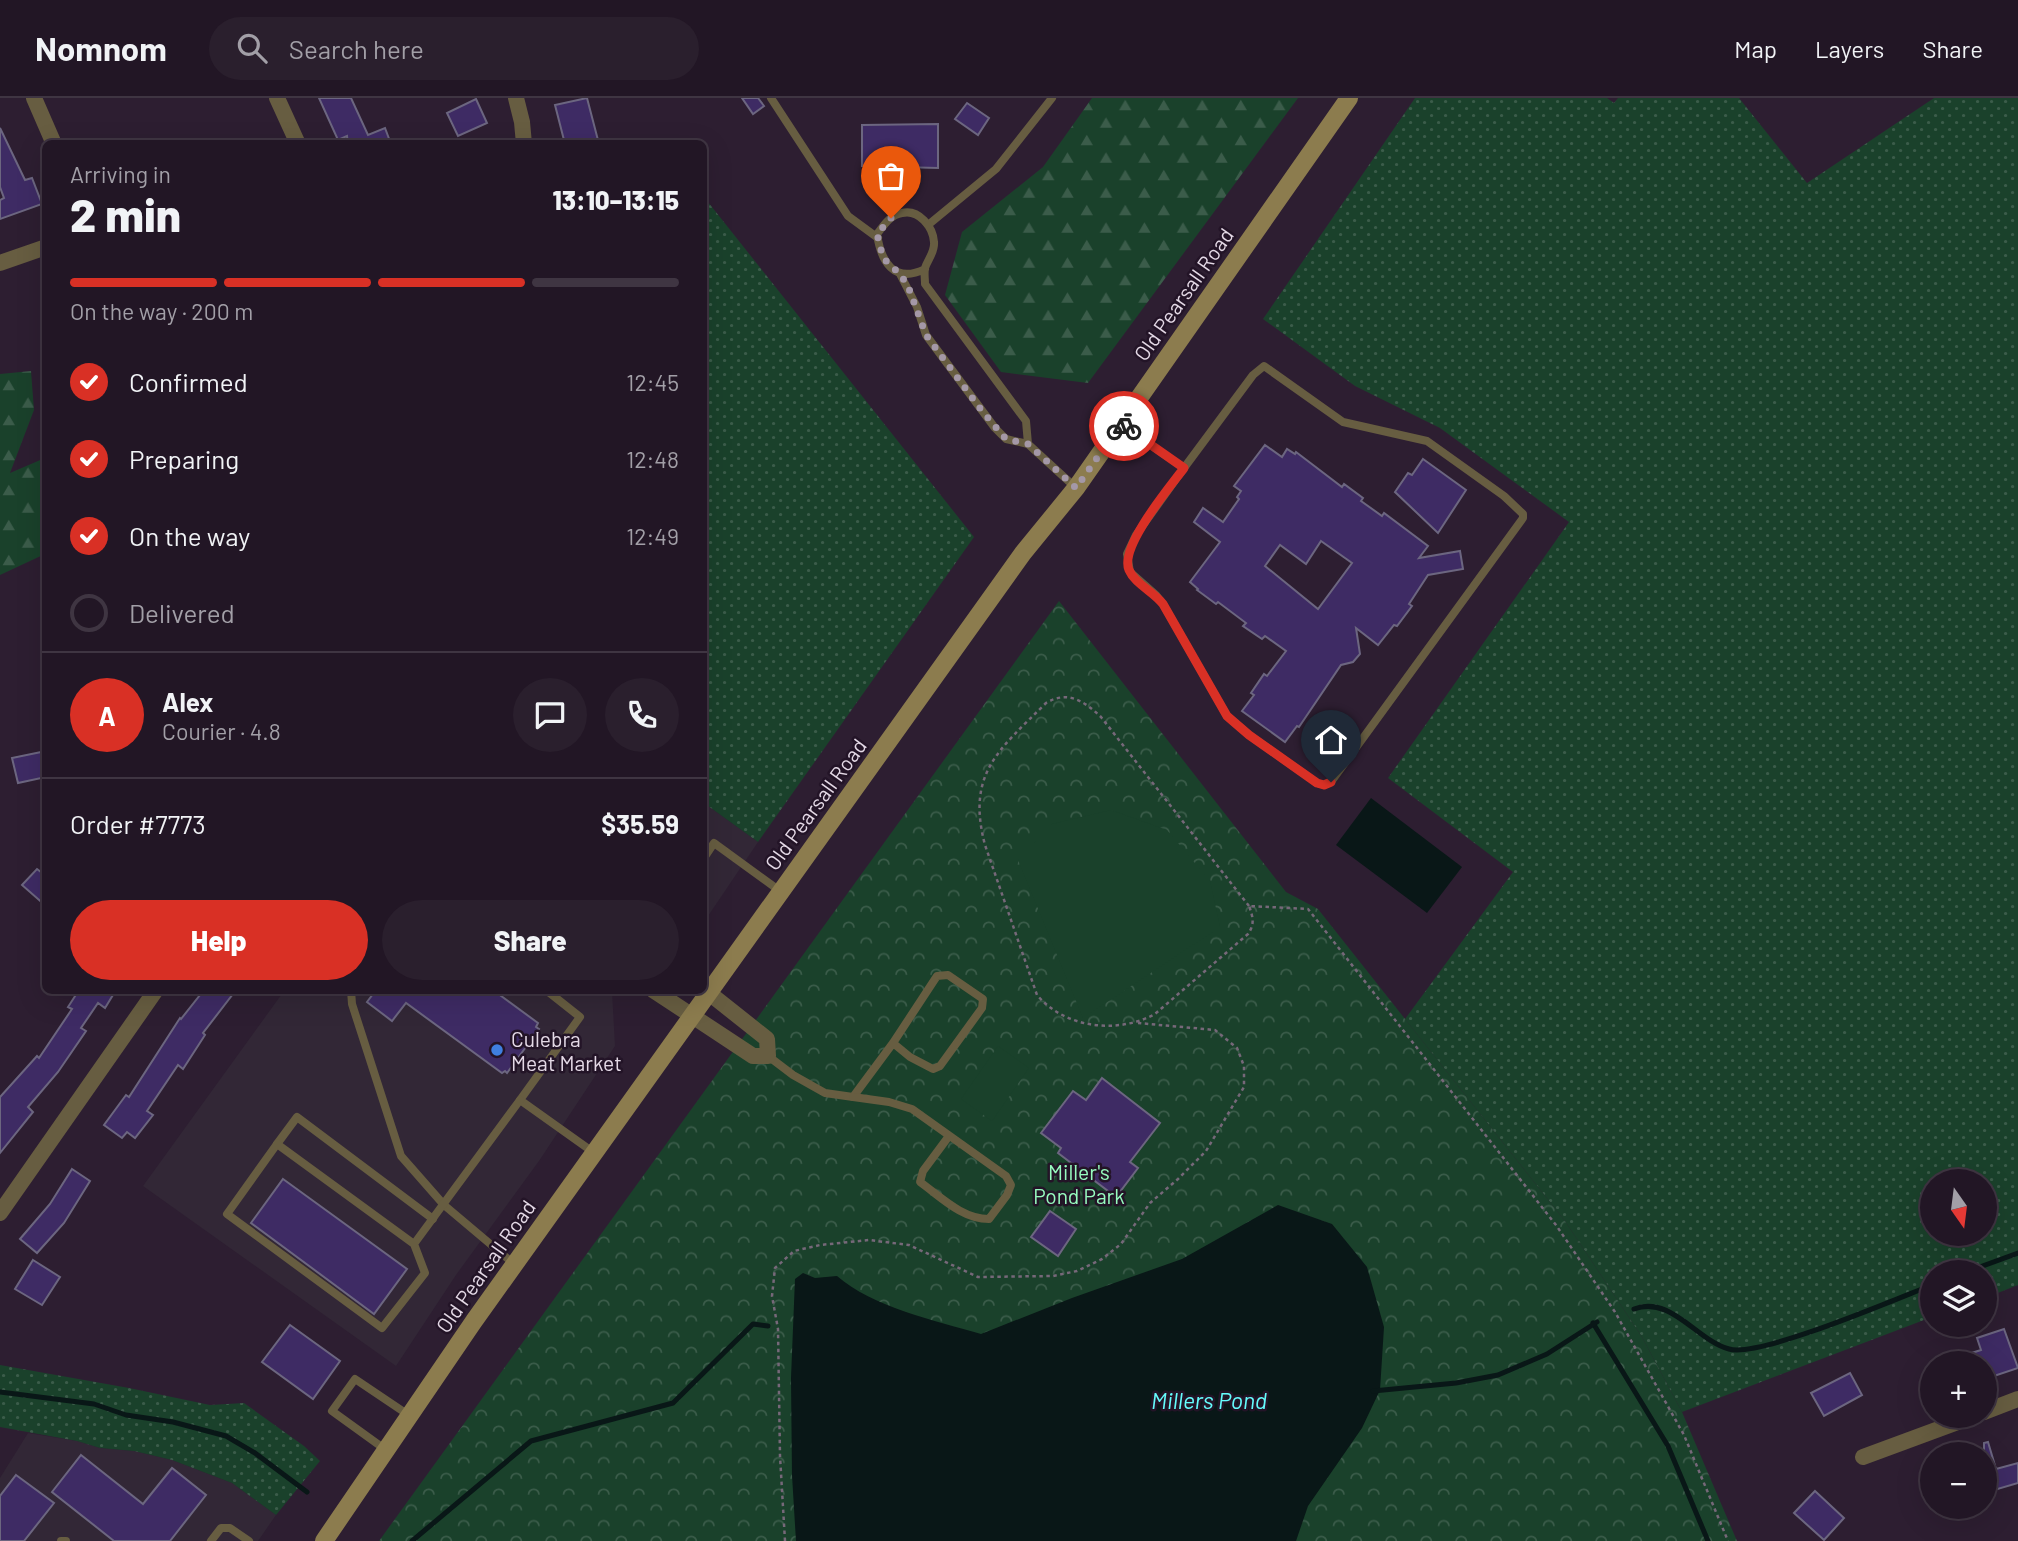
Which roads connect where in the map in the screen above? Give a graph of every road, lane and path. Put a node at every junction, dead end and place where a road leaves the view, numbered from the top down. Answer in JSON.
{"nodes":[{"id":1,"x":34,"y":98,"type":"edge"},
{"id":2,"x":277,"y":98,"type":"edge"},
{"id":3,"x":516,"y":98,"type":"edge"},
{"id":4,"x":771,"y":98,"type":"edge"},
{"id":5,"x":1052,"y":98,"type":"edge"},
{"id":6,"x":1349,"y":98,"type":"edge"},
{"id":7,"x":52,"y":140,"type":"edge"},
{"id":8,"x":296,"y":140,"type":"edge"},
{"id":9,"x":523,"y":140,"type":"edge"},
{"id":10,"x":928,"y":225,"type":"junction"},
{"id":11,"x":878,"y":238,"type":"junction"},
{"id":12,"x":42,"y":248,"type":"edge"},
{"id":13,"x":0,"y":263,"type":"edge"},
{"id":14,"x":925,"y":269,"type":"junction"},
{"id":15,"x":900,"y":274,"type":"junction"},
{"id":16,"x":1121,"y":424,"type":"junction"},
{"id":17,"x":1028,"y":444,"type":"junction"},
{"id":18,"x":1184,"y":468,"type":"junction"},
{"id":19,"x":1076,"y":488,"type":"junction"},
{"id":20,"x":707,"y":854,"type":"edge"},
{"id":21,"x":780,"y":891,"type":"junction"},
{"id":22,"x":1249,"y":906,"type":"junction"},
{"id":23,"x":707,"y":988,"type":"edge"},
{"id":24,"x":707,"y":993,"type":"edge"},
{"id":25,"x":153,"y":994,"type":"edge"},
{"id":26,"x":351,"y":994,"type":"edge"},
{"id":27,"x":551,"y":994,"type":"edge"},
{"id":28,"x":660,"y":994,"type":"edge"},
{"id":29,"x":703,"y":994,"type":"edge"},
{"id":30,"x":692,"y":1014,"type":"junction"},
{"id":31,"x":1138,"y":1023,"type":"junction"},
{"id":32,"x":893,"y":1043,"type":"junction"},
{"id":33,"x":768,"y":1056,"type":"junction"},
{"id":34,"x":853,"y":1097,"type":"junction"},
{"id":35,"x":520,"y":1100,"type":"junction"},
{"id":36,"x":950,"y":1136,"type":"junction"},
{"id":37,"x":277,"y":1144,"type":"junction"},
{"id":38,"x":593,"y":1152,"type":"junction"},
{"id":39,"x":444,"y":1205,"type":"junction"},
{"id":40,"x":0,"y":1213,"type":"edge"},
{"id":41,"x":433,"y":1220,"type":"junction"},
{"id":42,"x":414,"y":1244,"type":"junction"},
{"id":43,"x":514,"y":1264,"type":"junction"},
{"id":44,"x":2018,"y":1399,"type":"edge"},
{"id":45,"x":1997,"y":1407,"type":"edge"},
{"id":46,"x":410,"y":1416,"type":"junction"},
{"id":47,"x":1942,"y":1428,"type":"edge"},
{"id":48,"x":386,"y":1451,"type":"junction"},
{"id":49,"x":1863,"y":1457,"type":"dead end"},
{"id":50,"x":211,"y":1541,"type":"edge"},
{"id":51,"x":249,"y":1541,"type":"edge"},
{"id":52,"x":324,"y":1541,"type":"edge"},
{"id":53,"x":785,"y":1541,"type":"edge"},
{"id":54,"x":1728,"y":1541,"type":"edge"}],
"edges":[{"from":1,"to":7,"type":"street"},
{"from":2,"to":8,"type":"street"},
{"from":3,"to":9,"type":"street"},
{"from":4,"to":11,"type":"lane"},
{"from":5,"to":10,"type":"lane"},
{"from":6,"to":16,"type":"main road","name":"Old Pearsall Road"},
{"from":10,"to":11,"type":"lane"},
{"from":10,"to":14,"type":"lane"},
{"from":11,"to":15,"type":"lane"},
{"from":12,"to":13,"type":"street"},
{"from":14,"to":15,"type":"lane"},
{"from":14,"to":17,"type":"lane"},
{"from":15,"to":17,"type":"lane"},
{"from":16,"to":18,"type":"lane"},
{"from":16,"to":19,"type":"main road","name":"Old Pearsall Road"},
{"from":17,"to":19,"type":"lane"},
{"from":18,"to":18,"type":"lane"},
{"from":19,"to":21,"type":"main road","name":"Old Pearsall Road"},
{"from":20,"to":21,"type":"lane"},
{"from":21,"to":23,"type":"main road","name":"Old Pearsall Road"},
{"from":22,"to":31,"type":"path"},
{"from":22,"to":31,"type":"path"},
{"from":22,"to":54,"type":"path"},
{"from":24,"to":33,"type":"street"},
{"from":25,"to":40,"type":"street"},
{"from":26,"to":39,"type":"lane"},
{"from":27,"to":35,"type":"lane"},
{"from":28,"to":30,"type":"street"},
{"from":29,"to":30,"type":"main road","name":"Old Pearsall Road"},
{"from":30,"to":33,"type":"street"},
{"from":30,"to":38,"type":"main road","name":"Old Pearsall Road"},
{"from":31,"to":53,"type":"path"},
{"from":32,"to":32,"type":"lane"},
{"from":32,"to":34,"type":"lane"},
{"from":33,"to":34,"type":"lane"},
{"from":34,"to":36,"type":"lane"},
{"from":35,"to":38,"type":"lane"},
{"from":35,"to":39,"type":"lane"},
{"from":36,"to":36,"type":"lane"},
{"from":37,"to":41,"type":"lane"},
{"from":37,"to":42,"type":"lane"},
{"from":37,"to":42,"type":"lane"},
{"from":38,"to":43,"type":"main road","name":"Old Pearsall Road"},
{"from":39,"to":41,"type":"lane"},
{"from":39,"to":43,"type":"lane"},
{"from":41,"to":42,"type":"lane"},
{"from":43,"to":46,"type":"main road","name":"Old Pearsall Road"},
{"from":44,"to":45,"type":"street"},
{"from":46,"to":48,"type":"main road","name":"Old Pearsall Road"},
{"from":46,"to":48,"type":"lane"},
{"from":47,"to":49,"type":"street"},
{"from":48,"to":52,"type":"main road","name":"Old Pearsall Road"},
{"from":50,"to":51,"type":"lane"}]}
